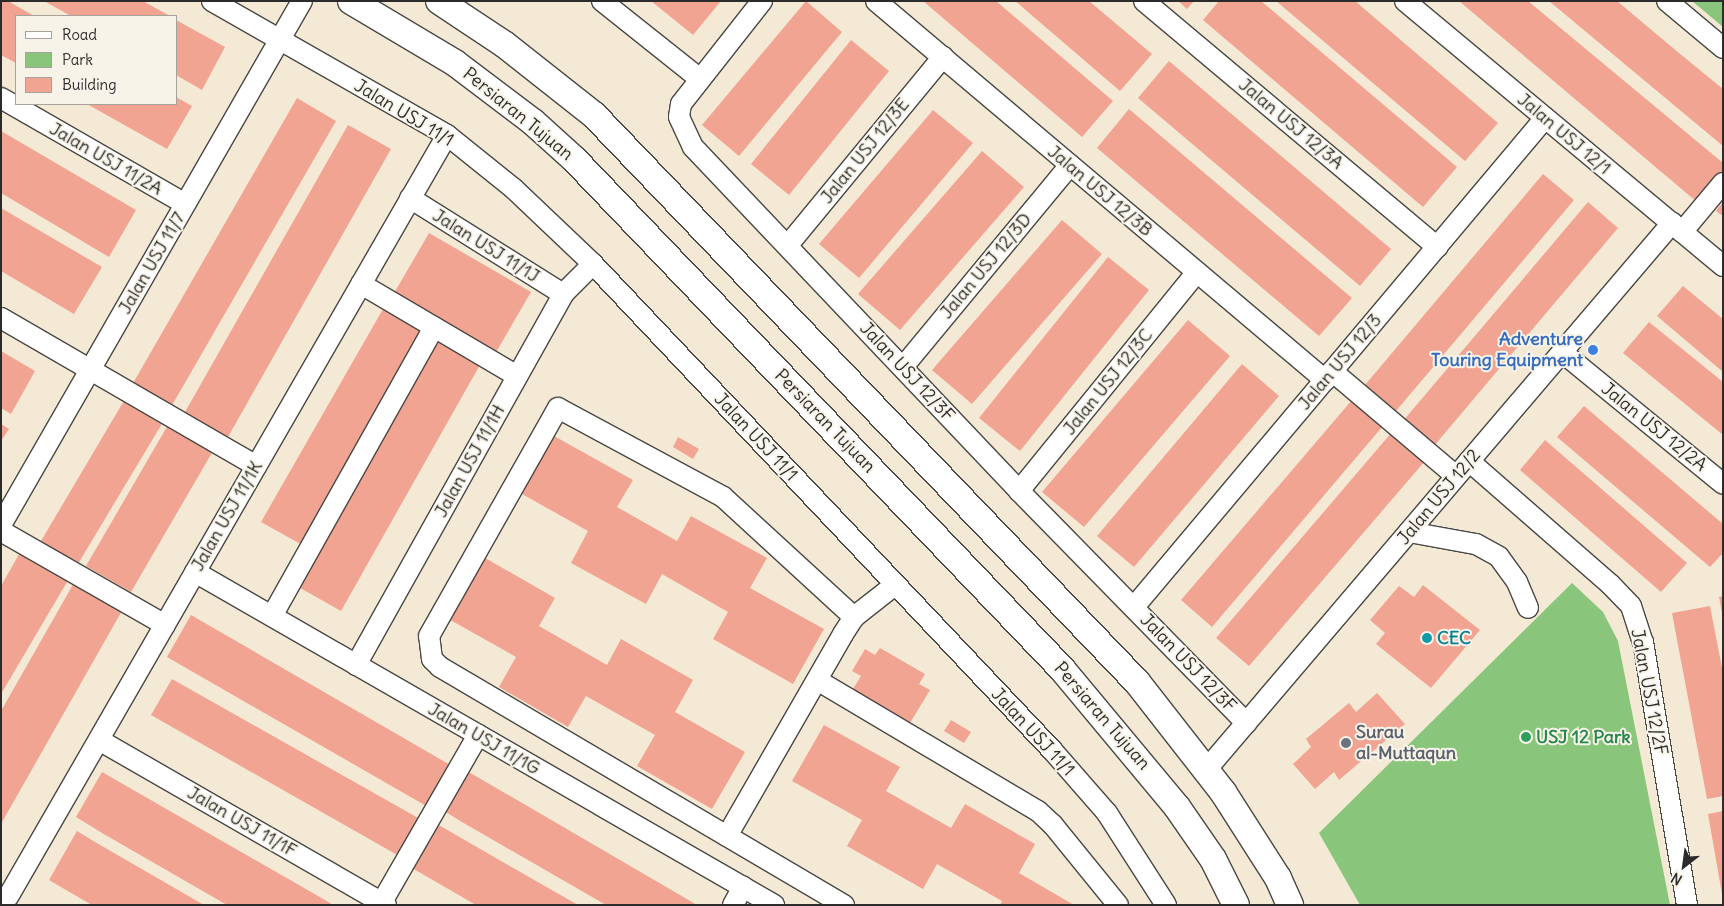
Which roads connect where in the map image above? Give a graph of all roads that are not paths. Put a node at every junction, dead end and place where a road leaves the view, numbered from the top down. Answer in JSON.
{"nodes":[{"id":1,"x":212,"y":1,"type":"edge"},
{"id":2,"x":302,"y":1,"type":"edge"},
{"id":3,"x":351,"y":1,"type":"edge"},
{"id":4,"x":439,"y":1,"type":"edge"},
{"id":5,"x":602,"y":1,"type":"edge"},
{"id":6,"x":762,"y":1,"type":"edge"},
{"id":7,"x":876,"y":1,"type":"edge"},
{"id":8,"x":1144,"y":1,"type":"edge"},
{"id":9,"x":1405,"y":1,"type":"edge"},
{"id":10,"x":1667,"y":1,"type":"edge"},
{"id":11,"x":280,"y":41,"type":"junction"},
{"id":12,"x":1723,"y":48,"type":"edge"},
{"id":13,"x":942,"y":57,"type":"junction"},
{"id":14,"x":700,"y":79,"type":"junction"},
{"id":15,"x":1,"y":98,"type":"edge"},
{"id":16,"x":1545,"y":118,"type":"junction"},
{"id":17,"x":447,"y":135,"type":"junction"},
{"id":18,"x":1070,"y":165,"type":"junction"},
{"id":19,"x":1723,"y":183,"type":"edge"},
{"id":20,"x":410,"y":198,"type":"junction"},
{"id":21,"x":185,"y":204,"type":"junction"},
{"id":22,"x":1677,"y":228,"type":"junction"},
{"id":23,"x":788,"y":245,"type":"junction"},
{"id":24,"x":1437,"y":247,"type":"junction"},
{"id":25,"x":593,"y":264,"type":"junction"},
{"id":26,"x":1723,"y":266,"type":"edge"},
{"id":27,"x":1197,"y":272,"type":"junction"},
{"id":28,"x":361,"y":284,"type":"junction"},
{"id":29,"x":563,"y":294,"type":"junction"},
{"id":30,"x":1,"y":318,"type":"edge"},
{"id":31,"x":434,"y":328,"type":"junction"},
{"id":32,"x":1562,"y":352,"type":"junction"},
{"id":33,"x":902,"y":366,"type":"junction"},
{"id":34,"x":90,"y":370,"type":"junction"},
{"id":35,"x":517,"y":376,"type":"junction"},
{"id":36,"x":1328,"y":376,"type":"junction"},
{"id":37,"x":256,"y":466,"type":"junction"},
{"id":38,"x":1463,"y":469,"type":"junction"},
{"id":39,"x":1723,"y":484,"type":"edge"},
{"id":40,"x":1019,"y":491,"type":"junction"},
{"id":41,"x":1,"y":525,"type":"edge"},
{"id":42,"x":1,"y":531,"type":"edge"},
{"id":43,"x":1409,"y":532,"type":"junction"},
{"id":44,"x":195,"y":572,"type":"junction"},
{"id":45,"x":895,"y":585,"type":"junction"},
{"id":46,"x":1134,"y":607,"type":"junction"},
{"id":47,"x":1528,"y":608,"type":"dead end"},
{"id":48,"x":272,"y":616,"type":"junction"},
{"id":49,"x":854,"y":617,"type":"junction"},
{"id":50,"x":165,"y":625,"type":"junction"},
{"id":51,"x":356,"y":665,"type":"junction"},
{"id":52,"x":817,"y":680,"type":"junction"},
{"id":53,"x":1246,"y":723,"type":"junction"},
{"id":54,"x":478,"y":735,"type":"junction"},
{"id":55,"x":99,"y":740,"type":"junction"},
{"id":56,"x":1206,"y":770,"type":"junction"},
{"id":57,"x":727,"y":836,"type":"junction"},
{"id":58,"x":744,"y":887,"type":"junction"},
{"id":59,"x":10,"y":899,"type":"edge"},
{"id":60,"x":384,"y":904,"type":"edge"},
{"id":61,"x":733,"y":905,"type":"edge"},
{"id":62,"x":774,"y":905,"type":"edge"},
{"id":63,"x":844,"y":905,"type":"edge"},
{"id":64,"x":1118,"y":905,"type":"edge"},
{"id":65,"x":1166,"y":905,"type":"edge"},
{"id":66,"x":1236,"y":905,"type":"edge"},
{"id":67,"x":1290,"y":905,"type":"edge"},
{"id":68,"x":1688,"y":905,"type":"edge"}],
"edges":[{"from":1,"to":11,"type":"street","name":"Jalan USJ 11/1"},
{"from":2,"to":11,"type":"street","name":"Jalan USJ 11/7"},
{"from":3,"to":66,"type":"main road","name":"Persiaran Tujuan"},
{"from":4,"to":56,"type":"main road"},
{"from":5,"to":14,"type":"street"},
{"from":6,"to":14,"type":"street","name":"Jalan USJ 12/3F"},
{"from":7,"to":13,"type":"street","name":"Jalan USJ 12/3B"},
{"from":8,"to":24,"type":"street","name":"Jalan USJ 12/3A"},
{"from":9,"to":16,"type":"street","name":"Jalan USJ 12/1"},
{"from":10,"to":12,"type":"street"},
{"from":11,"to":17,"type":"street","name":"Jalan USJ 11/1"},
{"from":11,"to":21,"type":"street","name":"Jalan USJ 11/7"},
{"from":13,"to":18,"type":"street","name":"Jalan USJ 12/3B"},
{"from":13,"to":23,"type":"street","name":"Jalan USJ 12/3E"},
{"from":14,"to":23,"type":"street","name":"Jalan USJ 12/3F"},
{"from":15,"to":21,"type":"street","name":"Jalan USJ 11/2A"},
{"from":16,"to":22,"type":"street","name":"Jalan USJ 12/1"},
{"from":16,"to":24,"type":"street","name":"Jalan USJ 12/3"},
{"from":17,"to":20,"type":"street","name":"Jalan USJ 11/1K"},
{"from":17,"to":25,"type":"street","name":"Jalan USJ 11/1"},
{"from":18,"to":27,"type":"street","name":"Jalan USJ 12/3B"},
{"from":18,"to":33,"type":"street","name":"Jalan USJ 12/3D"},
{"from":19,"to":22,"type":"street","name":"Jalan USJ 12/2"},
{"from":20,"to":28,"type":"street","name":"Jalan USJ 11/1K"},
{"from":20,"to":29,"type":"street","name":"Jalan USJ 11/1J"},
{"from":21,"to":34,"type":"street","name":"Jalan USJ 11/7"},
{"from":22,"to":26,"type":"street","name":"Jalan USJ 12/1"},
{"from":22,"to":32,"type":"street","name":"Jalan USJ 12/2"},
{"from":23,"to":33,"type":"street","name":"Jalan USJ 12/3F"},
{"from":24,"to":36,"type":"street","name":"Jalan USJ 12/3"},
{"from":25,"to":29,"type":"street","name":"Jalan USJ 11/1H"},
{"from":25,"to":45,"type":"street","name":"Jalan USJ 11/1"},
{"from":27,"to":36,"type":"street","name":"Jalan USJ 12/3B"},
{"from":27,"to":40,"type":"street","name":"Jalan USJ 12/3C"},
{"from":28,"to":31,"type":"street"},
{"from":28,"to":37,"type":"street","name":"Jalan USJ 11/1K"},
{"from":29,"to":35,"type":"street","name":"Jalan USJ 11/1H"},
{"from":30,"to":34,"type":"street"},
{"from":31,"to":35,"type":"street"},
{"from":31,"to":48,"type":"street"},
{"from":32,"to":38,"type":"street","name":"Jalan USJ 12/2"},
{"from":32,"to":39,"type":"street","name":"Jalan USJ 12/2A"},
{"from":33,"to":40,"type":"street","name":"Jalan USJ 12/3F"},
{"from":34,"to":37,"type":"street"},
{"from":34,"to":41,"type":"street","name":"Jalan USJ 11/7"},
{"from":35,"to":51,"type":"street","name":"Jalan USJ 11/1H"},
{"from":36,"to":38,"type":"street","name":"Jalan USJ 12/2F"},
{"from":36,"to":46,"type":"street","name":"Jalan USJ 12/3"},
{"from":37,"to":44,"type":"street","name":"Jalan USJ 11/1K"},
{"from":38,"to":43,"type":"street","name":"Jalan USJ 12/2"},
{"from":38,"to":68,"type":"street","name":"Jalan USJ 12/2F"},
{"from":40,"to":46,"type":"street","name":"Jalan USJ 12/3F"},
{"from":42,"to":50,"type":"street"},
{"from":43,"to":47,"type":"street"},
{"from":43,"to":53,"type":"street","name":"Jalan USJ 12/2"},
{"from":44,"to":48,"type":"street","name":"Jalan USJ 11/1G"},
{"from":44,"to":50,"type":"street","name":"Jalan USJ 11/1K"},
{"from":45,"to":49,"type":"street"},
{"from":45,"to":65,"type":"street","name":"Jalan USJ 11/1"},
{"from":46,"to":53,"type":"street","name":"Jalan USJ 12/3F"},
{"from":48,"to":51,"type":"street","name":"Jalan USJ 11/1G"},
{"from":49,"to":52,"type":"street"},
{"from":49,"to":57,"type":"street"},
{"from":50,"to":55,"type":"street","name":"Jalan USJ 11/1K"},
{"from":51,"to":54,"type":"street","name":"Jalan USJ 11/1G"},
{"from":52,"to":57,"type":"street"},
{"from":52,"to":64,"type":"street"},
{"from":53,"to":56,"type":"street","name":"Jalan USJ 12/2"},
{"from":54,"to":58,"type":"street","name":"Jalan USJ 11/1G"},
{"from":54,"to":60,"type":"street"},
{"from":55,"to":59,"type":"street","name":"Jalan USJ 11/1K"},
{"from":55,"to":60,"type":"street","name":"Jalan USJ 11/1F"},
{"from":56,"to":67,"type":"main road"},
{"from":57,"to":63,"type":"street"},
{"from":58,"to":61,"type":"street"},
{"from":58,"to":62,"type":"street","name":"Jalan USJ 11/1G"}]}
